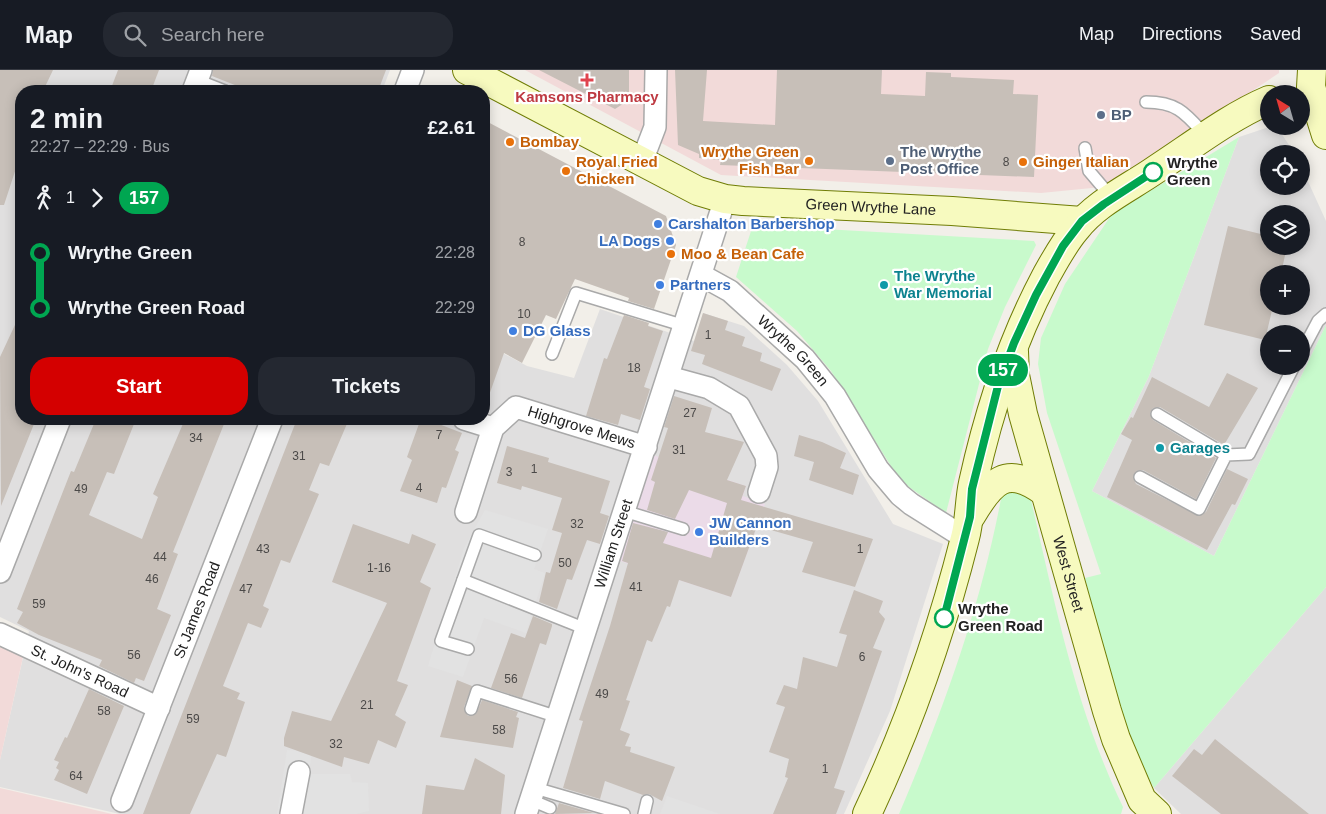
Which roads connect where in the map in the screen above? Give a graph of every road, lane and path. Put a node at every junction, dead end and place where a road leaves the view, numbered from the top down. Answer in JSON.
{"nodes":[{"id":1,"x":413,"y":70,"type":"edge"},
{"id":2,"x":467,"y":70,"type":"edge"},
{"id":3,"x":656,"y":70,"type":"edge"},
{"id":4,"x":1311,"y":79,"type":"edge"},
{"id":5,"x":197,"y":80,"type":"edge"},
{"id":6,"x":210,"y":85,"type":"edge"},
{"id":7,"x":407,"y":85,"type":"edge"},
{"id":8,"x":1299,"y":85,"type":"edge"},
{"id":9,"x":1146,"y":102,"type":"dead end"},
{"id":10,"x":1260,"y":105,"type":"edge"},
{"id":11,"x":1326,"y":134,"type":"edge"},
{"id":12,"x":1206,"y":137,"type":"junction"},
{"id":13,"x":1085,"y":148,"type":"dead end"},
{"id":14,"x":642,"y":161,"type":"junction"},
{"id":15,"x":1112,"y":198,"type":"junction"},
{"id":16,"x":725,"y":199,"type":"junction"},
{"id":17,"x":1082,"y":221,"type":"junction"},
{"id":18,"x":701,"y":275,"type":"junction"},
{"id":19,"x":1326,"y":314,"type":"edge"},
{"id":20,"x":684,"y":326,"type":"junction"},
{"id":21,"x":1310,"y":336,"type":"edge"},
{"id":22,"x":1014,"y":343,"type":"junction"},
{"id":23,"x":552,"y":354,"type":"dead end"},
{"id":24,"x":1289,"y":375,"type":"edge"},
{"id":25,"x":669,"y":377,"type":"junction"},
{"id":26,"x":1157,"y":414,"type":"dead end"},
{"id":27,"x":58,"y":425,"type":"edge"},
{"id":28,"x":270,"y":425,"type":"edge"},
{"id":29,"x":483,"y":425,"type":"edge"},
{"id":30,"x":493,"y":428,"type":"junction"},
{"id":31,"x":646,"y":447,"type":"junction"},
{"id":32,"x":1226,"y":455,"type":"junction"},
{"id":33,"x":1140,"y":477,"type":"dead end"},
{"id":34,"x":1043,"y":490,"type":"junction"},
{"id":35,"x":759,"y":492,"type":"dead end"},
{"id":36,"x":624,"y":511,"type":"junction"},
{"id":37,"x":466,"y":512,"type":"dead end"},
{"id":38,"x":968,"y":528,"type":"junction"},
{"id":39,"x":683,"y":529,"type":"dead end"},
{"id":40,"x":535,"y":555,"type":"dead end"},
{"id":41,"x":0,"y":572,"type":"edge"},
{"id":42,"x":463,"y":580,"type":"junction"},
{"id":43,"x":586,"y":629,"type":"junction"},
{"id":44,"x":0,"y":634,"type":"edge"},
{"id":45,"x":468,"y":650,"type":"dead end"},
{"id":46,"x":159,"y":708,"type":"junction"},
{"id":47,"x":472,"y":709,"type":"dead end"},
{"id":48,"x":558,"y":717,"type":"junction"},
{"id":49,"x":299,"y":772,"type":"dead end"},
{"id":50,"x":122,"y":800,"type":"dead end"},
{"id":51,"x":647,"y":801,"type":"dead end"},
{"id":52,"x":535,"y":802,"type":"edge"},
{"id":53,"x":1146,"y":809,"type":"edge"},
{"id":54,"x":290,"y":814,"type":"edge"},
{"id":55,"x":624,"y":814,"type":"edge"},
{"id":56,"x":644,"y":814,"type":"edge"},
{"id":57,"x":867,"y":814,"type":"edge"}],
"edges":[{"from":1,"to":7,"type":"street"},
{"from":2,"to":14,"type":"street","name":"Green Wrythe Lane"},
{"from":3,"to":14,"type":"street"},
{"from":4,"to":8,"type":"street"},
{"from":4,"to":11,"type":"street"},
{"from":5,"to":6,"type":"lane"},
{"from":9,"to":12,"type":"lane"},
{"from":10,"to":12,"type":"street"},
{"from":12,"to":15,"type":"street"},
{"from":13,"to":15,"type":"lane"},
{"from":14,"to":16,"type":"street","name":"Green Wrythe Lane"},
{"from":15,"to":17,"type":"street"},
{"from":16,"to":17,"type":"street","name":"Green Wrythe Lane"},
{"from":16,"to":18,"type":"street"},
{"from":17,"to":22,"type":"street"},
{"from":18,"to":20,"type":"street","name":"William Street"},
{"from":18,"to":38,"type":"street","name":"Wrythe Green"},
{"from":19,"to":21,"type":"lane"},
{"from":20,"to":23,"type":"lane"},
{"from":20,"to":25,"type":"street","name":"William Street"},
{"from":22,"to":34,"type":"street","name":"West Street"},
{"from":22,"to":38,"type":"street"},
{"from":24,"to":32,"type":"lane"},
{"from":25,"to":31,"type":"street","name":"William Street"},
{"from":25,"to":35,"type":"street"},
{"from":26,"to":32,"type":"lane"},
{"from":27,"to":41,"type":"street"},
{"from":28,"to":46,"type":"street","name":"St James Road"},
{"from":29,"to":30,"type":"street"},
{"from":30,"to":31,"type":"street","name":"Highgrove Mews"},
{"from":30,"to":37,"type":"street","name":"Highgrove Mews"},
{"from":31,"to":36,"type":"street","name":"William Street"},
{"from":32,"to":33,"type":"lane"},
{"from":34,"to":38,"type":"street"},
{"from":34,"to":53,"type":"street","name":"West Street"},
{"from":36,"to":39,"type":"lane"},
{"from":36,"to":43,"type":"street","name":"William Street"},
{"from":38,"to":57,"type":"street"},
{"from":40,"to":42,"type":"lane"},
{"from":42,"to":43,"type":"lane"},
{"from":42,"to":45,"type":"lane"},
{"from":43,"to":48,"type":"street","name":"William Street"},
{"from":44,"to":46,"type":"street","name":"St. John's Road"},
{"from":46,"to":50,"type":"street","name":"St James Road"},
{"from":47,"to":48,"type":"lane"},
{"from":48,"to":52,"type":"street","name":"William Street"},
{"from":49,"to":54,"type":"street"},
{"from":51,"to":56,"type":"lane"},
{"from":52,"to":55,"type":"lane"}]}
